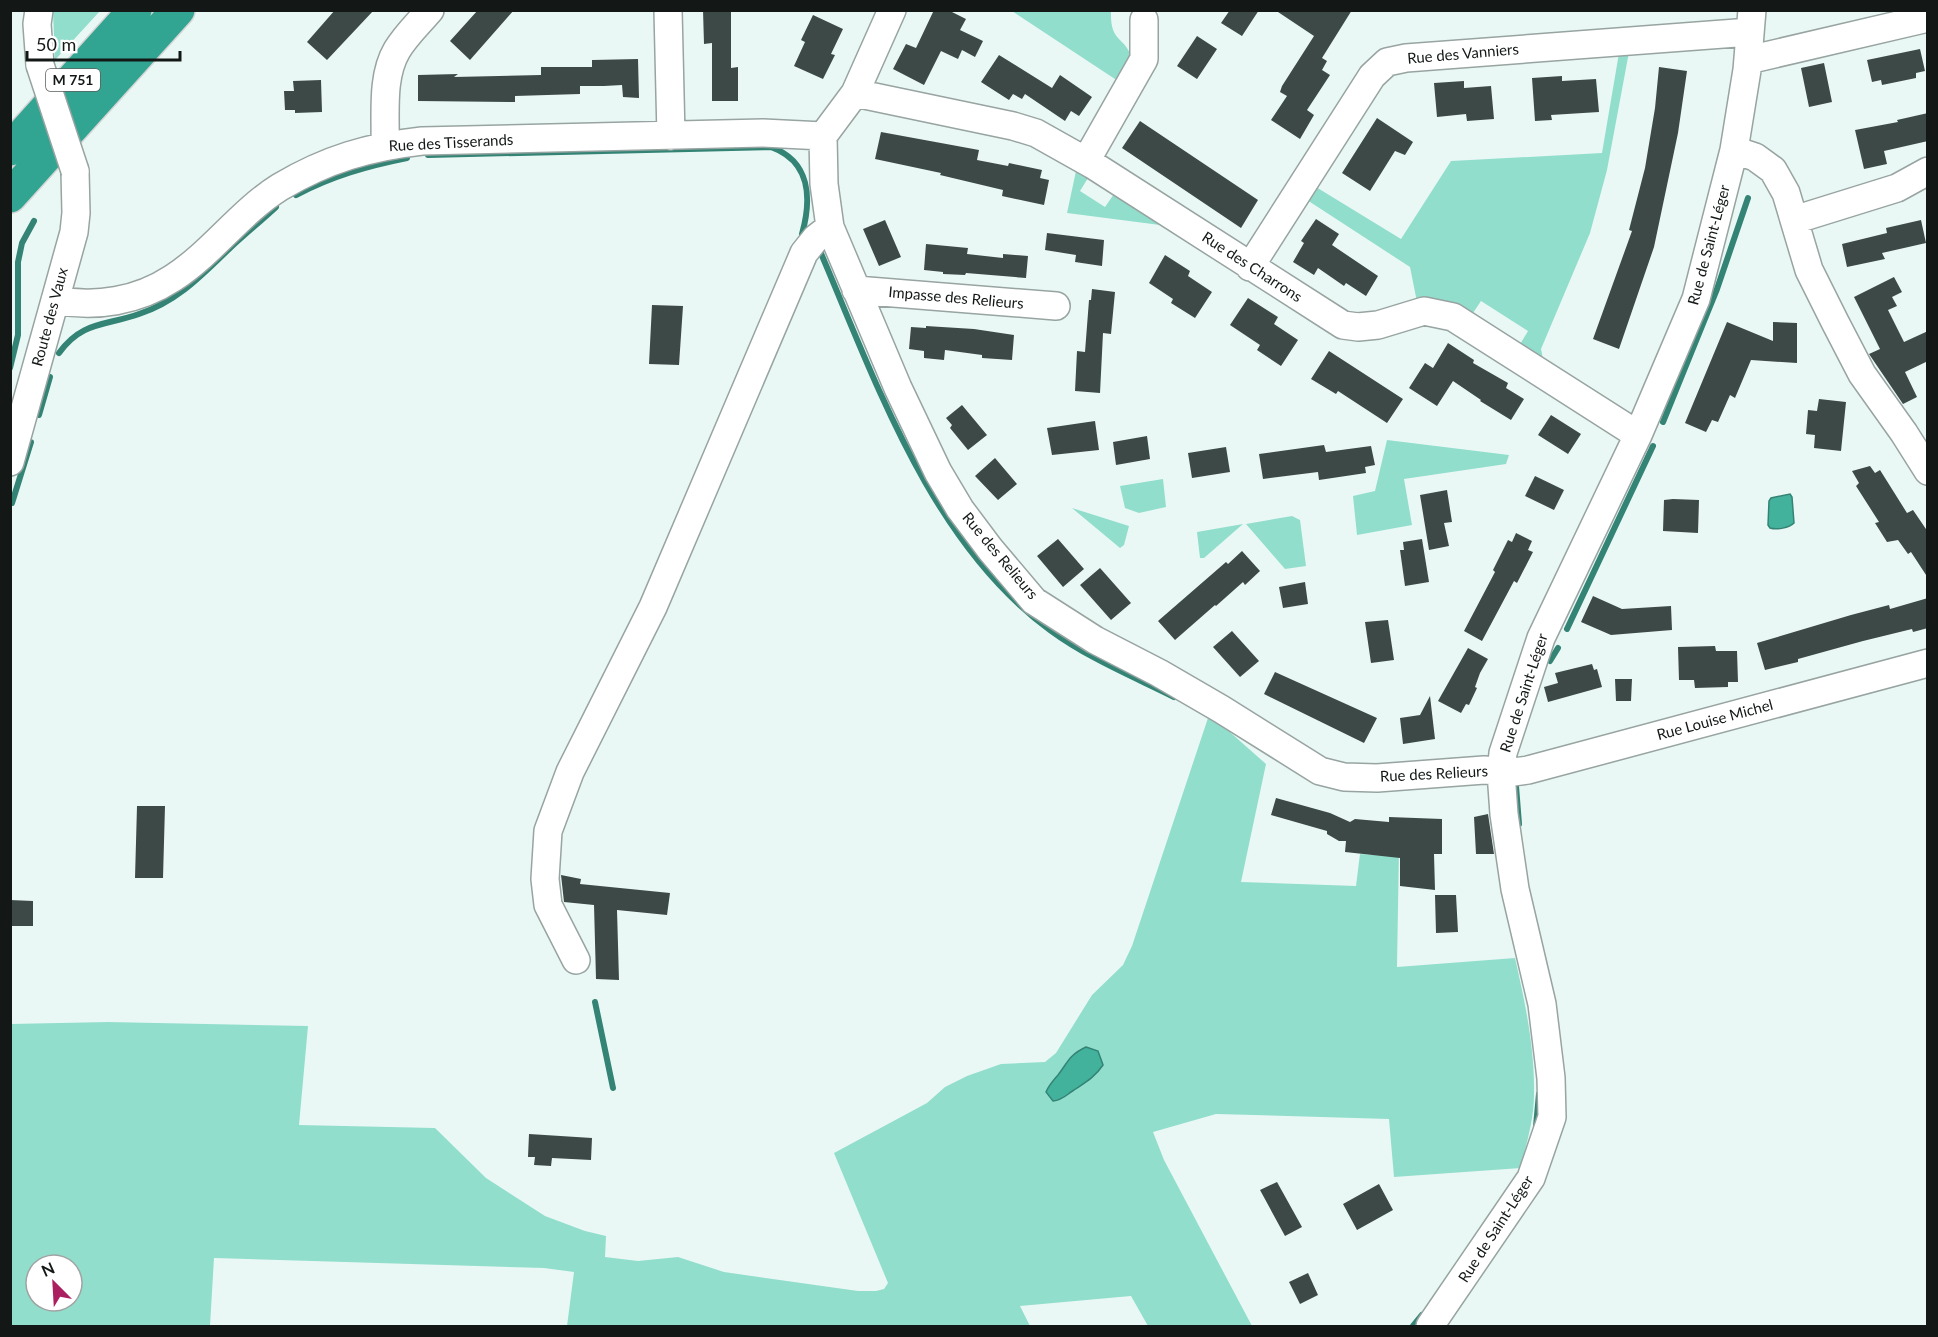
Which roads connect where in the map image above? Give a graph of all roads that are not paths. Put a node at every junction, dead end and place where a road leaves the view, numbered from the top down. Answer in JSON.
{"nodes":[{"id":1,"x":39,"y":10,"type":"edge"},
{"id":2,"x":135,"y":10,"type":"edge"},
{"id":3,"x":178,"y":10,"type":"edge"},
{"id":4,"x":430,"y":10,"type":"edge"},
{"id":5,"x":668,"y":10,"type":"edge"},
{"id":6,"x":892,"y":10,"type":"edge"},
{"id":7,"x":1928,"y":18,"type":"edge"},
{"id":8,"x":1144,"y":20,"type":"dead end"},
{"id":9,"x":1751,"y":21,"type":"edge"},
{"id":10,"x":1748,"y":60,"type":"junction"},
{"id":11,"x":855,"y":93,"type":"junction"},
{"id":12,"x":670,"y":136,"type":"junction"},
{"id":13,"x":823,"y":136,"type":"junction"},
{"id":14,"x":385,"y":145,"type":"junction"},
{"id":15,"x":10,"y":149,"type":"edge"},
{"id":16,"x":1734,"y":150,"type":"junction"},
{"id":17,"x":1086,"y":161,"type":"junction"},
{"id":18,"x":1928,"y":171,"type":"edge"},
{"id":19,"x":10,"y":196,"type":"edge"},
{"id":20,"x":1794,"y":220,"type":"junction"},
{"id":21,"x":830,"y":227,"type":"junction"},
{"id":22,"x":1250,"y":267,"type":"junction"},
{"id":23,"x":856,"y":290,"type":"junction"},
{"id":24,"x":55,"y":300,"type":"junction"},
{"id":25,"x":1056,"y":306,"type":"dead end"},
{"id":26,"x":1638,"y":435,"type":"junction"},
{"id":27,"x":10,"y":462,"type":"edge"},
{"id":28,"x":1928,"y":471,"type":"edge"},
{"id":29,"x":1928,"y":663,"type":"edge"},
{"id":30,"x":1501,"y":772,"type":"junction"},
{"id":31,"x":576,"y":960,"type":"dead end"},
{"id":32,"x":1430,"y":1326,"type":"edge"}],
"edges":[{"from":1,"to":24,"type":"street","name":"Route des Vaux","bridge":true},
{"from":2,"to":15,"type":"highway","number":"M 751"},
{"from":3,"to":19,"type":"highway","number":"M 751"},
{"from":4,"to":14,"type":"street"},
{"from":5,"to":12,"type":"street"},
{"from":6,"to":11,"type":"street"},
{"from":7,"to":10,"type":"street"},
{"from":8,"to":17,"type":"street"},
{"from":9,"to":10,"type":"street","name":"Rue de Saint-Léger"},
{"from":9,"to":22,"type":"street","name":"Rue des Vanniers"},
{"from":10,"to":16,"type":"street","name":"Rue de Saint-Léger"},
{"from":11,"to":13,"type":"street"},
{"from":11,"to":17,"type":"street","name":"Rue des Charrons"},
{"from":12,"to":13,"type":"street","name":"Rue des Tisserands"},
{"from":12,"to":14,"type":"street","name":"Rue des Tisserands"},
{"from":13,"to":21,"type":"street","name":"Rue des Relieurs"},
{"from":14,"to":24,"type":"street","name":"Rue des Tisserands"},
{"from":16,"to":20,"type":"street"},
{"from":16,"to":26,"type":"street","name":"Rue de Saint-Léger"},
{"from":17,"to":22,"type":"street","name":"Rue des Charrons"},
{"from":18,"to":20,"type":"street"},
{"from":20,"to":28,"type":"street"},
{"from":21,"to":23,"type":"street","name":"Rue des Relieurs"},
{"from":21,"to":31,"type":"street"},
{"from":22,"to":26,"type":"street","name":"Rue des Charrons"},
{"from":23,"to":25,"type":"street","name":"Impasse des Relieurs"},
{"from":23,"to":30,"type":"street","name":"Rue des Relieurs"},
{"from":24,"to":27,"type":"street","name":"Route des Vaux"},
{"from":26,"to":30,"type":"street","name":"Rue de Saint-Léger"},
{"from":29,"to":30,"type":"street","name":"Rue Louise Michel"},
{"from":30,"to":32,"type":"street","name":"Rue de Saint-Léger"}]}
